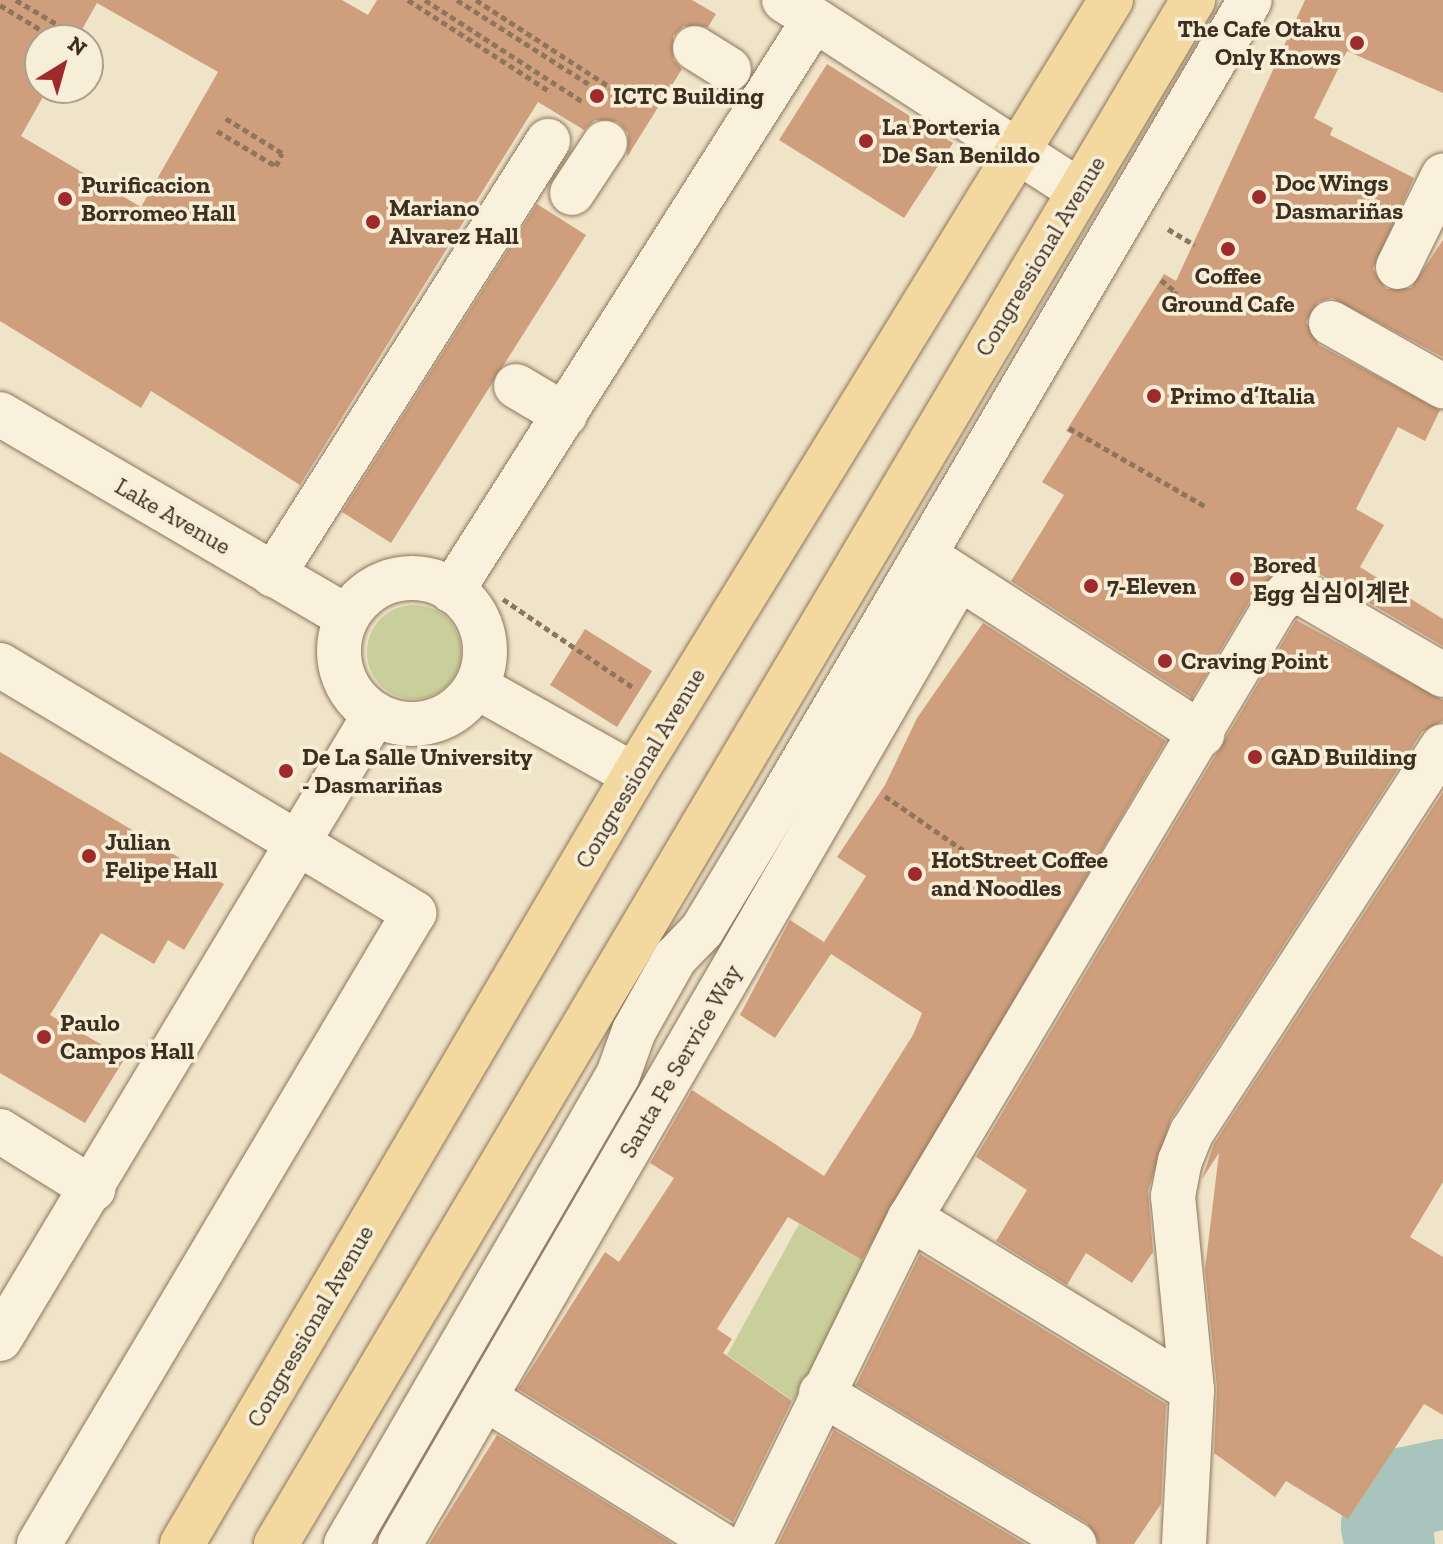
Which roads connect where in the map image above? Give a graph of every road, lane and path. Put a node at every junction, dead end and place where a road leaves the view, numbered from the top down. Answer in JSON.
{"nodes":[{"id":1,"x":16,"y":0,"type":"edge"},
{"id":2,"x":408,"y":0,"type":"edge"},
{"id":3,"x":425,"y":0,"type":"edge"},
{"id":4,"x":457,"y":0,"type":"edge"},
{"id":5,"x":476,"y":0,"type":"edge"},
{"id":6,"x":1111,"y":0,"type":"edge"},
{"id":7,"x":1193,"y":0,"type":"edge"},
{"id":8,"x":1250,"y":0,"type":"edge"},
{"id":9,"x":0,"y":5,"type":"edge"},
{"id":10,"x":799,"y":10,"type":"edge"},
{"id":11,"x":31,"y":24,"type":"edge"},
{"id":12,"x":57,"y":24,"type":"edge"},
{"id":13,"x":613,"y":89,"type":"dead end"},
{"id":14,"x":614,"y":100,"type":"dead end"},
{"id":15,"x":225,"y":118,"type":"dead end"},
{"id":16,"x":596,"y":123,"type":"junction"},
{"id":17,"x":217,"y":131,"type":"dead end"},
{"id":18,"x":548,"y":141,"type":"dead end"},
{"id":19,"x":1019,"y":152,"type":"junction"},
{"id":20,"x":1079,"y":191,"type":"junction"},
{"id":21,"x":572,"y":193,"type":"dead end"},
{"id":22,"x":1437,"y":203,"type":"edge"},
{"id":23,"x":1398,"y":267,"type":"dead end"},
{"id":24,"x":1206,"y":277,"type":"dead end"},
{"id":25,"x":1161,"y":280,"type":"dead end"},
{"id":26,"x":1217,"y":283,"type":"dead end"},
{"id":27,"x":1179,"y":289,"type":"dead end"},
{"id":28,"x":1331,"y":323,"type":"dead end"},
{"id":29,"x":516,"y":386,"type":"dead end"},
{"id":30,"x":1443,"y":386,"type":"edge"},
{"id":31,"x":0,"y":414,"type":"edge"},
{"id":32,"x":565,"y":415,"type":"junction"},
{"id":33,"x":1069,"y":428,"type":"dead end"},
{"id":34,"x":1208,"y":508,"type":"dead end"},
{"id":35,"x":879,"y":526,"type":"junction"},
{"id":36,"x":922,"y":554,"type":"junction"},
{"id":37,"x":273,"y":575,"type":"junction"},
{"id":38,"x":959,"y":578,"type":"junction"},
{"id":39,"x":459,"y":581,"type":"junction"},
{"id":40,"x":347,"y":617,"type":"junction"},
{"id":41,"x":0,"y":665,"type":"edge"},
{"id":42,"x":1443,"y":675,"type":"edge"},
{"id":43,"x":477,"y":687,"type":"junction"},
{"id":44,"x":645,"y":695,"type":"dead end"},
{"id":45,"x":375,"y":714,"type":"junction"},
{"id":46,"x":1202,"y":734,"type":"junction"},
{"id":47,"x":1443,"y":746,"type":"edge"},
{"id":48,"x":634,"y":775,"type":"junction"},
{"id":49,"x":880,"y":793,"type":"dead end"},
{"id":50,"x":301,"y":844,"type":"junction"},
{"id":51,"x":963,"y":850,"type":"dead end"},
{"id":52,"x":3,"y":1136,"type":"edge"},
{"id":53,"x":93,"y":1189,"type":"junction"},
{"id":54,"x":910,"y":1218,"type":"junction"},
{"id":55,"x":0,"y":1339,"type":"edge"},
{"id":56,"x":1192,"y":1390,"type":"junction"},
{"id":57,"x":821,"y":1393,"type":"junction"},
{"id":58,"x":485,"y":1398,"type":"junction"},
{"id":59,"x":39,"y":1544,"type":"edge"},
{"id":60,"x":182,"y":1544,"type":"edge"},
{"id":61,"x":276,"y":1544,"type":"edge"},
{"id":62,"x":346,"y":1544,"type":"edge"},
{"id":63,"x":400,"y":1544,"type":"edge"},
{"id":64,"x":720,"y":1544,"type":"edge"},
{"id":65,"x":750,"y":1544,"type":"edge"},
{"id":66,"x":1074,"y":1544,"type":"edge"},
{"id":67,"x":1184,"y":1544,"type":"edge"}],
"edges":[{"from":1,"to":12,"type":"path"},
{"from":2,"to":16,"type":"path"},
{"from":3,"to":16,"type":"path"},
{"from":4,"to":14,"type":"path"},
{"from":5,"to":13,"type":"path"},
{"from":6,"to":19,"type":"main road","name":"Congressional Avenue"},
{"from":7,"to":20,"type":"main road","name":"Congressional Avenue"},
{"from":8,"to":36,"type":"street"},
{"from":9,"to":11,"type":"path"},
{"from":10,"to":19,"type":"street"},
{"from":10,"to":32,"type":"street"},
{"from":15,"to":17,"type":"path"},
{"from":16,"to":21,"type":"street"},
{"from":18,"to":37,"type":"street"},
{"from":19,"to":20,"type":"street"},
{"from":19,"to":48,"type":"main road","name":"Congressional Avenue"},
{"from":20,"to":35,"type":"main road","name":"Congressional Avenue"},
{"from":22,"to":23,"type":"street"},
{"from":24,"to":26,"type":"path"},
{"from":25,"to":27,"type":"path"},
{"from":28,"to":30,"type":"street"},
{"from":29,"to":32,"type":"street"},
{"from":31,"to":37,"type":"street","name":"Lake Avenue"},
{"from":32,"to":39,"type":"street"},
{"from":33,"to":34,"type":"path"},
{"from":35,"to":36,"type":"street"},
{"from":35,"to":61,"type":"main road","name":"Congressional Avenue"},
{"from":36,"to":38,"type":"street"},
{"from":36,"to":62,"type":"street"},
{"from":37,"to":40,"type":"street","name":"Lake Avenue"},
{"from":38,"to":46,"type":"street"},
{"from":38,"to":58,"type":"street","name":"Santa Fe Service Way"},
{"from":39,"to":40,"type":"street"},
{"from":39,"to":43,"type":"street"},
{"from":39,"to":44,"type":"path"},
{"from":40,"to":45,"type":"street"},
{"from":41,"to":50,"type":"street"},
{"from":42,"to":46,"type":"street"},
{"from":43,"to":45,"type":"street"},
{"from":43,"to":48,"type":"street"},
{"from":45,"to":50,"type":"street"},
{"from":46,"to":54,"type":"street"},
{"from":47,"to":56,"type":"street"},
{"from":48,"to":60,"type":"main road","name":"Congressional Avenue"},
{"from":49,"to":51,"type":"path"},
{"from":50,"to":53,"type":"street"},
{"from":50,"to":59,"type":"street"},
{"from":52,"to":53,"type":"street"},
{"from":53,"to":55,"type":"street"},
{"from":54,"to":56,"type":"street"},
{"from":54,"to":57,"type":"street"},
{"from":56,"to":67,"type":"street"},
{"from":57,"to":65,"type":"street"},
{"from":57,"to":66,"type":"street"},
{"from":58,"to":63,"type":"street","name":"Santa Fe Service Way"},
{"from":58,"to":64,"type":"street"}]}
